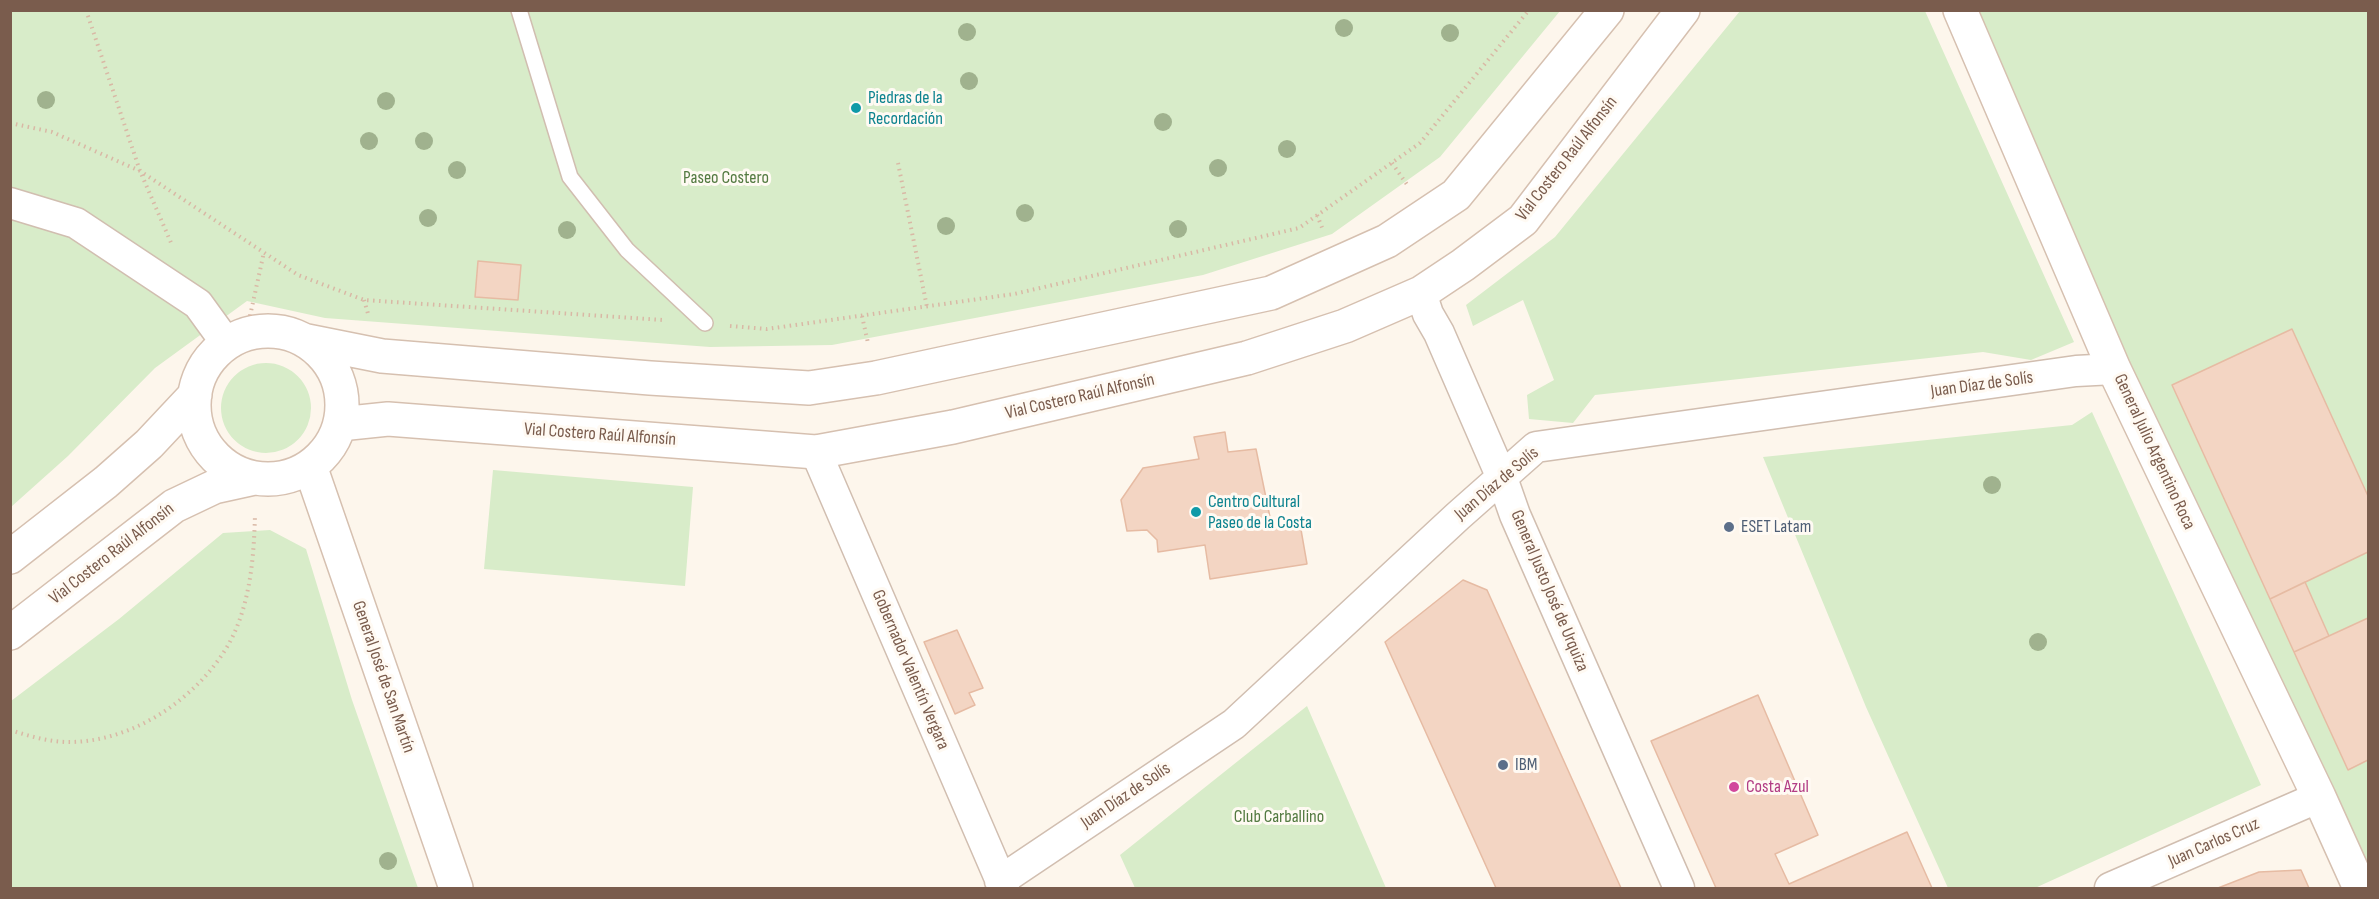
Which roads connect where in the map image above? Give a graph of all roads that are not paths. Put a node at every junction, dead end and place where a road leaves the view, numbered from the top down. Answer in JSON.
{"nodes":[{"id":1,"x":519,"y":10,"type":"edge"},
{"id":2,"x":1607,"y":10,"type":"edge"},
{"id":3,"x":1683,"y":10,"type":"edge"},
{"id":4,"x":1960,"y":10,"type":"edge"},
{"id":5,"x":10,"y":203,"type":"edge"},
{"id":6,"x":1421,"y":293,"type":"junction"},
{"id":7,"x":705,"y":323,"type":"road end"},
{"id":8,"x":236,"y":339,"type":"junction"},
{"id":9,"x":307,"y":341,"type":"junction"},
{"id":10,"x":2114,"y":369,"type":"junction"},
{"id":11,"x":195,"y":395,"type":"junction"},
{"id":12,"x":340,"y":424,"type":"junction"},
{"id":13,"x":816,"y":452,"type":"junction"},
{"id":14,"x":310,"y":466,"type":"junction"},
{"id":15,"x":255,"y":478,"type":"junction"},
{"id":16,"x":1502,"y":478,"type":"junction"},
{"id":17,"x":10,"y":557,"type":"edge"},
{"id":18,"x":10,"y":633,"type":"edge"},
{"id":19,"x":2319,"y":797,"type":"junction"},
{"id":20,"x":1002,"y":885,"type":"edge"},
{"id":21,"x":456,"y":888,"type":"edge"},
{"id":22,"x":1679,"y":888,"type":"edge"},
{"id":23,"x":2110,"y":888,"type":"edge"},
{"id":24,"x":2360,"y":888,"type":"edge"}],
"edges":[{"from":1,"to":7,"type":"lane"},
{"from":2,"to":9,"type":"street"},
{"from":3,"to":6,"type":"street","name":"Vial Costero Raúl Alfonsín"},
{"from":4,"to":10,"type":"street","name":"General Julio Argentino Roca"},
{"from":5,"to":8,"type":"street"},
{"from":6,"to":13,"type":"street","name":"Vial Costero Raúl Alfonsín"},
{"from":6,"to":16,"type":"street","name":"General Justo José de Urquiza"},
{"from":8,"to":9,"type":"street"},
{"from":8,"to":11,"type":"street"},
{"from":9,"to":12,"type":"street"},
{"from":10,"to":16,"type":"street","name":"Juan Díaz de Solís"},
{"from":10,"to":19,"type":"street","name":"General Julio Argentino Roca"},
{"from":11,"to":15,"type":"street"},
{"from":11,"to":17,"type":"street"},
{"from":12,"to":13,"type":"street","name":"Vial Costero Raúl Alfonsín"},
{"from":12,"to":14,"type":"street"},
{"from":13,"to":20,"type":"street","name":"Gobernador Valentín Vergara"},
{"from":14,"to":15,"type":"street"},
{"from":14,"to":21,"type":"street","name":"General José de San Martín"},
{"from":15,"to":18,"type":"street","name":"Vial Costero Raúl Alfonsín"},
{"from":16,"to":20,"type":"street","name":"Juan Díaz de Solís"},
{"from":16,"to":22,"type":"street","name":"General Justo José de Urquiza"},
{"from":19,"to":23,"type":"street","name":"Juan Carlos Cruz"},
{"from":19,"to":24,"type":"street","name":"General Julio Argentino Roca"}]}
